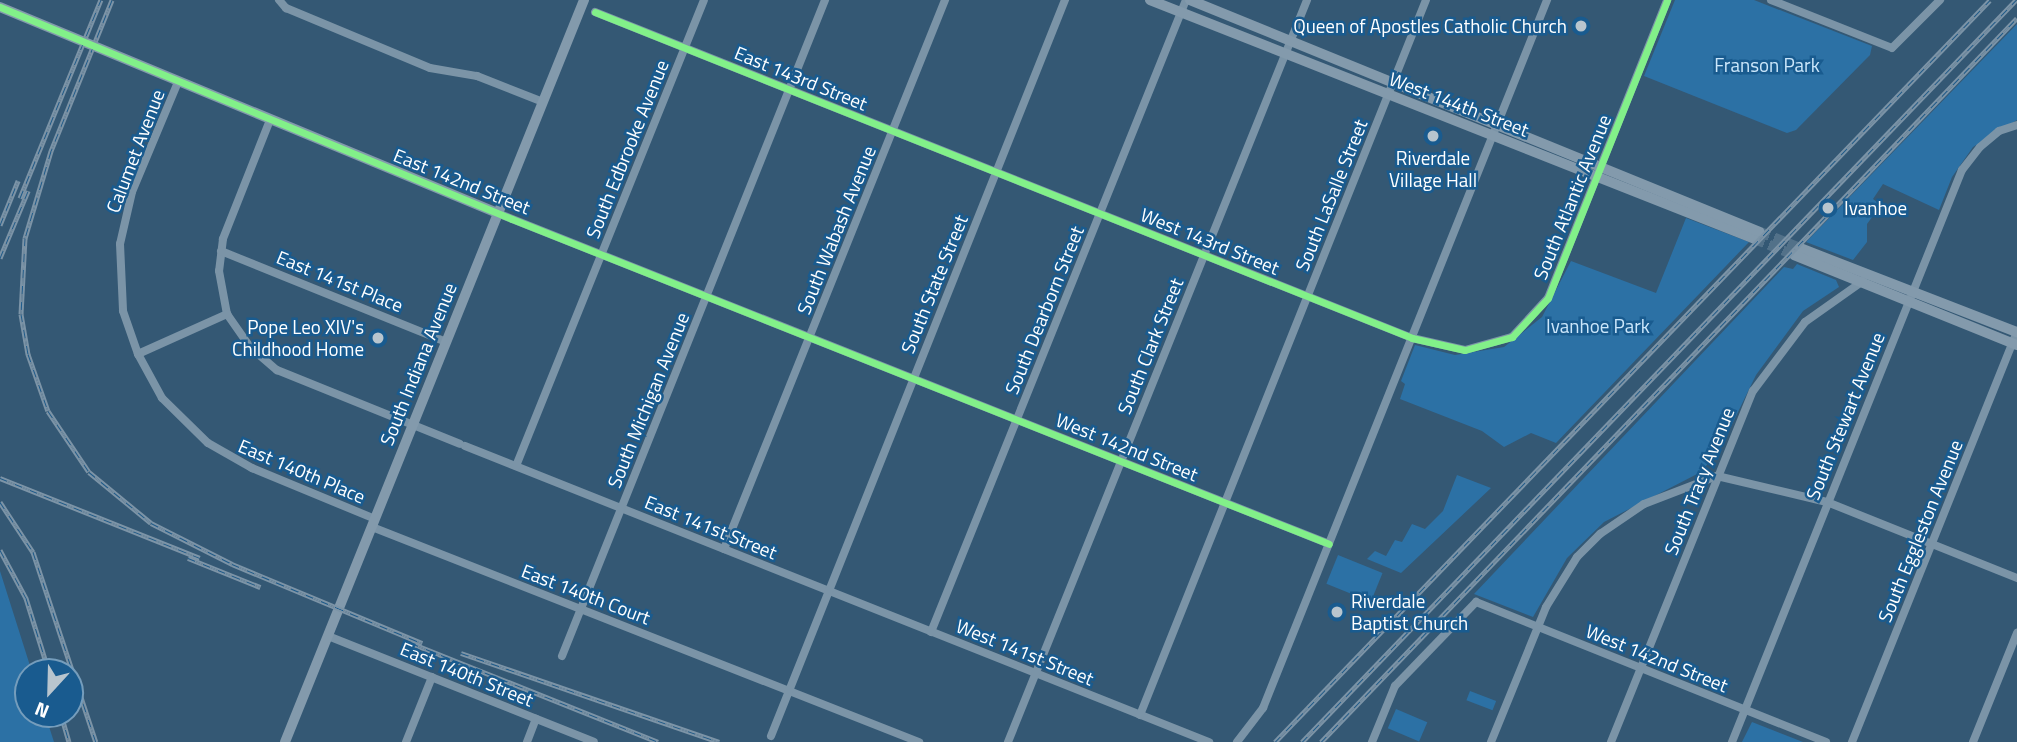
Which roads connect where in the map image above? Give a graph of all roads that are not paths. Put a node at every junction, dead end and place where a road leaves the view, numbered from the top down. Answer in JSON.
{"nodes":[{"id":1,"x":584,"y":0,"type":"edge"},
{"id":2,"x":704,"y":0,"type":"edge"},
{"id":3,"x":825,"y":0,"type":"edge"},
{"id":4,"x":945,"y":0,"type":"edge"},
{"id":5,"x":1065,"y":0,"type":"edge"},
{"id":6,"x":1150,"y":0,"type":"edge"},
{"id":7,"x":1188,"y":0,"type":"edge"},
{"id":8,"x":1307,"y":0,"type":"edge"},
{"id":9,"x":1426,"y":0,"type":"edge"},
{"id":10,"x":1547,"y":0,"type":"edge"},
{"id":11,"x":1667,"y":0,"type":"edge"},
{"id":12,"x":1771,"y":0,"type":"edge"},
{"id":13,"x":1940,"y":0,"type":"edge"},
{"id":14,"x":279,"y":1,"type":"edge"},
{"id":15,"x":1787,"y":3,"type":"edge"},
{"id":16,"x":0,"y":7,"type":"edge"},
{"id":17,"x":595,"y":12,"type":"dead end"},
{"id":18,"x":1181,"y":12,"type":"junction"},
{"id":19,"x":1290,"y":40,"type":"junction"},
{"id":20,"x":685,"y":48,"type":"junction"},
{"id":21,"x":1285,"y":54,"type":"junction"},
{"id":22,"x":1393,"y":81,"type":"junction"},
{"id":23,"x":178,"y":82,"type":"junction"},
{"id":24,"x":789,"y":90,"type":"junction"},
{"id":25,"x":1388,"y":95,"type":"junction"},
{"id":26,"x":542,"y":102,"type":"junction"},
{"id":27,"x":270,"y":120,"type":"junction"},
{"id":28,"x":1498,"y":123,"type":"junction"},
{"id":29,"x":2017,"y":125,"type":"edge"},
{"id":30,"x":892,"y":131,"type":"junction"},
{"id":31,"x":1493,"y":135,"type":"junction"},
{"id":32,"x":1601,"y":164,"type":"junction"},
{"id":33,"x":996,"y":172,"type":"junction"},
{"id":34,"x":1596,"y":177,"type":"junction"},
{"id":35,"x":1685,"y":206,"type":"junction"},
{"id":36,"x":497,"y":213,"type":"junction"},
{"id":37,"x":1100,"y":214,"type":"junction"},
{"id":38,"x":1757,"y":236,"type":"tunnel mouth"},
{"id":39,"x":221,"y":251,"type":"junction"},
{"id":40,"x":602,"y":255,"type":"junction"},
{"id":41,"x":1204,"y":255,"type":"junction"},
{"id":42,"x":1877,"y":276,"type":"junction"},
{"id":43,"x":1860,"y":282,"type":"junction"},
{"id":44,"x":1911,"y":296,"type":"junction"},
{"id":45,"x":706,"y":297,"type":"junction"},
{"id":46,"x":1307,"y":297,"type":"junction"},
{"id":47,"x":227,"y":314,"type":"junction"},
{"id":48,"x":2017,"y":332,"type":"edge"},
{"id":49,"x":809,"y":338,"type":"junction"},
{"id":50,"x":1412,"y":338,"type":"junction"},
{"id":51,"x":446,"y":342,"type":"junction"},
{"id":52,"x":2015,"y":344,"type":"edge"},
{"id":53,"x":138,"y":354,"type":"junction"},
{"id":54,"x":914,"y":379,"type":"junction"},
{"id":55,"x":1017,"y":420,"type":"junction"},
{"id":56,"x":413,"y":425,"type":"junction"},
{"id":57,"x":1121,"y":461,"type":"junction"},
{"id":58,"x":516,"y":466,"type":"junction"},
{"id":59,"x":1717,"y":476,"type":"junction"},
{"id":60,"x":1828,"y":502,"type":"junction"},
{"id":61,"x":1225,"y":503,"type":"junction"},
{"id":62,"x":621,"y":508,"type":"junction"},
{"id":63,"x":374,"y":523,"type":"junction"},
{"id":64,"x":1329,"y":544,"type":"junction"},
{"id":65,"x":1932,"y":544,"type":"junction"},
{"id":66,"x":724,"y":549,"type":"junction"},
{"id":67,"x":2017,"y":578,"type":"edge"},
{"id":68,"x":829,"y":591,"type":"junction"},
{"id":69,"x":581,"y":609,"type":"junction"},
{"id":70,"x":1537,"y":627,"type":"junction"},
{"id":71,"x":932,"y":632,"type":"junction"},
{"id":72,"x":2017,"y":633,"type":"edge"},
{"id":73,"x":328,"y":636,"type":"junction"},
{"id":74,"x":562,"y":656,"type":"dead end"},
{"id":75,"x":1641,"y":668,"type":"junction"},
{"id":76,"x":1035,"y":673,"type":"junction"},
{"id":77,"x":432,"y":677,"type":"junction"},
{"id":78,"x":789,"y":691,"type":"junction"},
{"id":79,"x":1745,"y":710,"type":"junction"},
{"id":80,"x":1140,"y":715,"type":"junction"},
{"id":81,"x":536,"y":719,"type":"junction"},
{"id":82,"x":771,"y":736,"type":"dead end"},
{"id":83,"x":285,"y":742,"type":"edge"},
{"id":84,"x":406,"y":742,"type":"edge"},
{"id":85,"x":527,"y":742,"type":"edge"},
{"id":86,"x":594,"y":742,"type":"edge"},
{"id":87,"x":919,"y":742,"type":"edge"},
{"id":88,"x":1008,"y":742,"type":"edge"},
{"id":89,"x":1209,"y":742,"type":"edge"},
{"id":90,"x":1237,"y":742,"type":"edge"},
{"id":91,"x":1372,"y":742,"type":"edge"},
{"id":92,"x":1491,"y":742,"type":"edge"},
{"id":93,"x":1611,"y":742,"type":"edge"},
{"id":94,"x":1732,"y":742,"type":"edge"},
{"id":95,"x":1826,"y":742,"type":"edge"},
{"id":96,"x":1852,"y":742,"type":"edge"},
{"id":97,"x":1973,"y":742,"type":"edge"}],
"edges":[{"from":1,"to":26,"type":"street","name":"South Indiana Avenue"},
{"from":2,"to":20,"type":"street","name":"South Edbrooke Avenue"},
{"from":3,"to":24,"type":"street","name":"South Michigan Avenue"},
{"from":4,"to":30,"type":"street","name":"South Wabash Avenue"},
{"from":5,"to":33,"type":"street","name":"South State Street"},
{"from":6,"to":18,"type":"street","name":"West 144th Street"},
{"from":7,"to":18,"type":"street","name":"South Dearborn Street"},
{"from":7,"to":19,"type":"street","name":"West 144th Street"},
{"from":8,"to":19,"type":"street","name":"South Clark Street"},
{"from":9,"to":22,"type":"street","name":"South LaSalle Street"},
{"from":10,"to":28,"type":"street"},
{"from":11,"to":32,"type":"street","name":"South Atlantic Avenue"},
{"from":12,"to":15,"type":"street"},
{"from":13,"to":15,"type":"street"},
{"from":14,"to":26,"type":"street"},
{"from":16,"to":23,"type":"street","name":"East 142nd Street"},
{"from":17,"to":20,"type":"street","name":"East 143rd Street"},
{"from":18,"to":21,"type":"street","name":"West 144th Street"},
{"from":18,"to":37,"type":"street","name":"South Dearborn Street"},
{"from":19,"to":21,"type":"street","name":"South Clark Street"},
{"from":19,"to":22,"type":"street","name":"West 144th Street"},
{"from":20,"to":24,"type":"street","name":"East 143rd Street"},
{"from":20,"to":40,"type":"street","name":"South Edbrooke Avenue"},
{"from":21,"to":25,"type":"street","name":"West 144th Street"},
{"from":21,"to":41,"type":"street","name":"South Clark Street"},
{"from":22,"to":25,"type":"street","name":"South LaSalle Street"},
{"from":22,"to":28,"type":"street","name":"West 144th Street"},
{"from":23,"to":27,"type":"street","name":"East 142nd Street"},
{"from":23,"to":53,"type":"street","name":"Calumet Avenue"},
{"from":24,"to":30,"type":"street","name":"East 143rd Street"},
{"from":24,"to":45,"type":"street","name":"South Michigan Avenue"},
{"from":25,"to":31,"type":"street","name":"West 144th Street"},
{"from":25,"to":46,"type":"street","name":"South LaSalle Street"},
{"from":26,"to":36,"type":"street","name":"South Indiana Avenue"},
{"from":27,"to":36,"type":"street","name":"East 142nd Street"},
{"from":27,"to":39,"type":"street"},
{"from":28,"to":31,"type":"street"},
{"from":28,"to":32,"type":"street","name":"West 144th Street"},
{"from":29,"to":44,"type":"street","name":"South Stewart Avenue"},
{"from":30,"to":33,"type":"street","name":"East 143rd Street"},
{"from":30,"to":49,"type":"street","name":"South Wabash Avenue"},
{"from":31,"to":34,"type":"street","name":"West 144th Street"},
{"from":31,"to":50,"type":"street"},
{"from":32,"to":34,"type":"street","name":"South Atlantic Avenue"},
{"from":32,"to":35,"type":"street","name":"West 144th Street"},
{"from":33,"to":37,"type":"street","name":"West 143rd Street"},
{"from":33,"to":54,"type":"street","name":"South State Street"},
{"from":34,"to":35,"type":"street","name":"West 144th Street"},
{"from":34,"to":50,"type":"street","name":"South Atlantic Avenue"},
{"from":35,"to":38,"type":"street","name":"West 144th Street"},
{"from":36,"to":40,"type":"street","name":"East 142nd Street"},
{"from":36,"to":51,"type":"street","name":"South Indiana Avenue"},
{"from":37,"to":41,"type":"street","name":"West 143rd Street"},
{"from":37,"to":55,"type":"street","name":"South Dearborn Street"},
{"from":39,"to":47,"type":"street"},
{"from":39,"to":51,"type":"street","name":"East 141st Place"},
{"from":40,"to":45,"type":"street","name":"East 142nd Street"},
{"from":40,"to":58,"type":"street","name":"South Edbrooke Avenue"},
{"from":41,"to":46,"type":"street","name":"West 143rd Street"},
{"from":41,"to":57,"type":"street","name":"South Clark Street"},
{"from":42,"to":43,"type":"street","name":"South Tracy Avenue"},
{"from":42,"to":43,"type":"street"},
{"from":42,"to":44,"type":"street"},
{"from":43,"to":44,"type":"street"},
{"from":43,"to":59,"type":"street","name":"South Tracy Avenue"},
{"from":44,"to":48,"type":"street"},
{"from":44,"to":52,"type":"street"},
{"from":44,"to":60,"type":"street","name":"South Stewart Avenue"},
{"from":45,"to":49,"type":"street","name":"East 142nd Street"},
{"from":45,"to":62,"type":"street","name":"South Michigan Avenue"},
{"from":46,"to":50,"type":"street","name":"West 143rd Street"},
{"from":46,"to":61,"type":"street","name":"South LaSalle Street"},
{"from":47,"to":53,"type":"street"},
{"from":47,"to":56,"type":"street","name":"East 141st Street"},
{"from":48,"to":52,"type":"street","name":"South Eggleston Avenue"},
{"from":49,"to":54,"type":"street","name":"East 142nd Street"},
{"from":49,"to":66,"type":"street","name":"South Wabash Avenue"},
{"from":50,"to":64,"type":"street"},
{"from":51,"to":56,"type":"street","name":"South Indiana Avenue"},
{"from":52,"to":65,"type":"street","name":"South Eggleston Avenue"},
{"from":53,"to":63,"type":"street","name":"East 140th Place"},
{"from":54,"to":55,"type":"street","name":"West 142nd Street"},
{"from":54,"to":68,"type":"street","name":"South State Street"},
{"from":55,"to":57,"type":"street","name":"West 142nd Street"},
{"from":55,"to":71,"type":"street","name":"South Dearborn Street"},
{"from":56,"to":58,"type":"street","name":"East 141st Street"},
{"from":56,"to":63,"type":"street","name":"South Indiana Avenue"},
{"from":57,"to":61,"type":"street","name":"West 142nd Street"},
{"from":57,"to":76,"type":"street","name":"South Clark Street"},
{"from":58,"to":62,"type":"street","name":"East 141st Street"},
{"from":59,"to":60,"type":"street"},
{"from":59,"to":70,"type":"street"},
{"from":59,"to":75,"type":"street","name":"South Tracy Avenue"},
{"from":60,"to":65,"type":"street"},
{"from":60,"to":79,"type":"street","name":"South Stewart Avenue"},
{"from":61,"to":64,"type":"street","name":"West 142nd Street"},
{"from":61,"to":80,"type":"street","name":"South LaSalle Street"},
{"from":62,"to":66,"type":"street","name":"East 141st Street"},
{"from":62,"to":69,"type":"street","name":"South Michigan Avenue"},
{"from":63,"to":69,"type":"street","name":"East 140th Court"},
{"from":63,"to":73,"type":"street","name":"South Indiana Avenue"},
{"from":64,"to":90,"type":"street"},
{"from":65,"to":67,"type":"street"},
{"from":65,"to":96,"type":"street","name":"South Eggleston Avenue"},
{"from":66,"to":68,"type":"street","name":"East 141st Street"},
{"from":68,"to":71,"type":"street","name":"West 141st Street"},
{"from":68,"to":78,"type":"street","name":"South State Street"},
{"from":69,"to":74,"type":"street","name":"South Michigan Avenue"},
{"from":69,"to":78,"type":"street","name":"East 140th Court"},
{"from":70,"to":75,"type":"street","name":"West 142nd Street"},
{"from":70,"to":91,"type":"street","name":"West 142nd Street"},
{"from":70,"to":92,"type":"street"},
{"from":71,"to":76,"type":"street","name":"West 141st Street"},
{"from":72,"to":97,"type":"street"},
{"from":73,"to":77,"type":"street","name":"East 140th Street"},
{"from":73,"to":83,"type":"street","name":"South Indiana Avenue"},
{"from":75,"to":79,"type":"street","name":"West 142nd Street"},
{"from":75,"to":93,"type":"street","name":"South Tracy Avenue"},
{"from":76,"to":80,"type":"street","name":"West 141st Street"},
{"from":76,"to":88,"type":"street","name":"South Clark Street"},
{"from":77,"to":81,"type":"street","name":"East 140th Street"},
{"from":77,"to":84,"type":"street"},
{"from":78,"to":82,"type":"street","name":"South State Street"},
{"from":78,"to":87,"type":"street","name":"East 140th Court"},
{"from":79,"to":94,"type":"street","name":"South Stewart Avenue"},
{"from":79,"to":95,"type":"street","name":"West 142nd Street"},
{"from":80,"to":89,"type":"street","name":"West 141st Street"},
{"from":81,"to":85,"type":"street"},
{"from":81,"to":86,"type":"street","name":"East 140th Street"}]}
